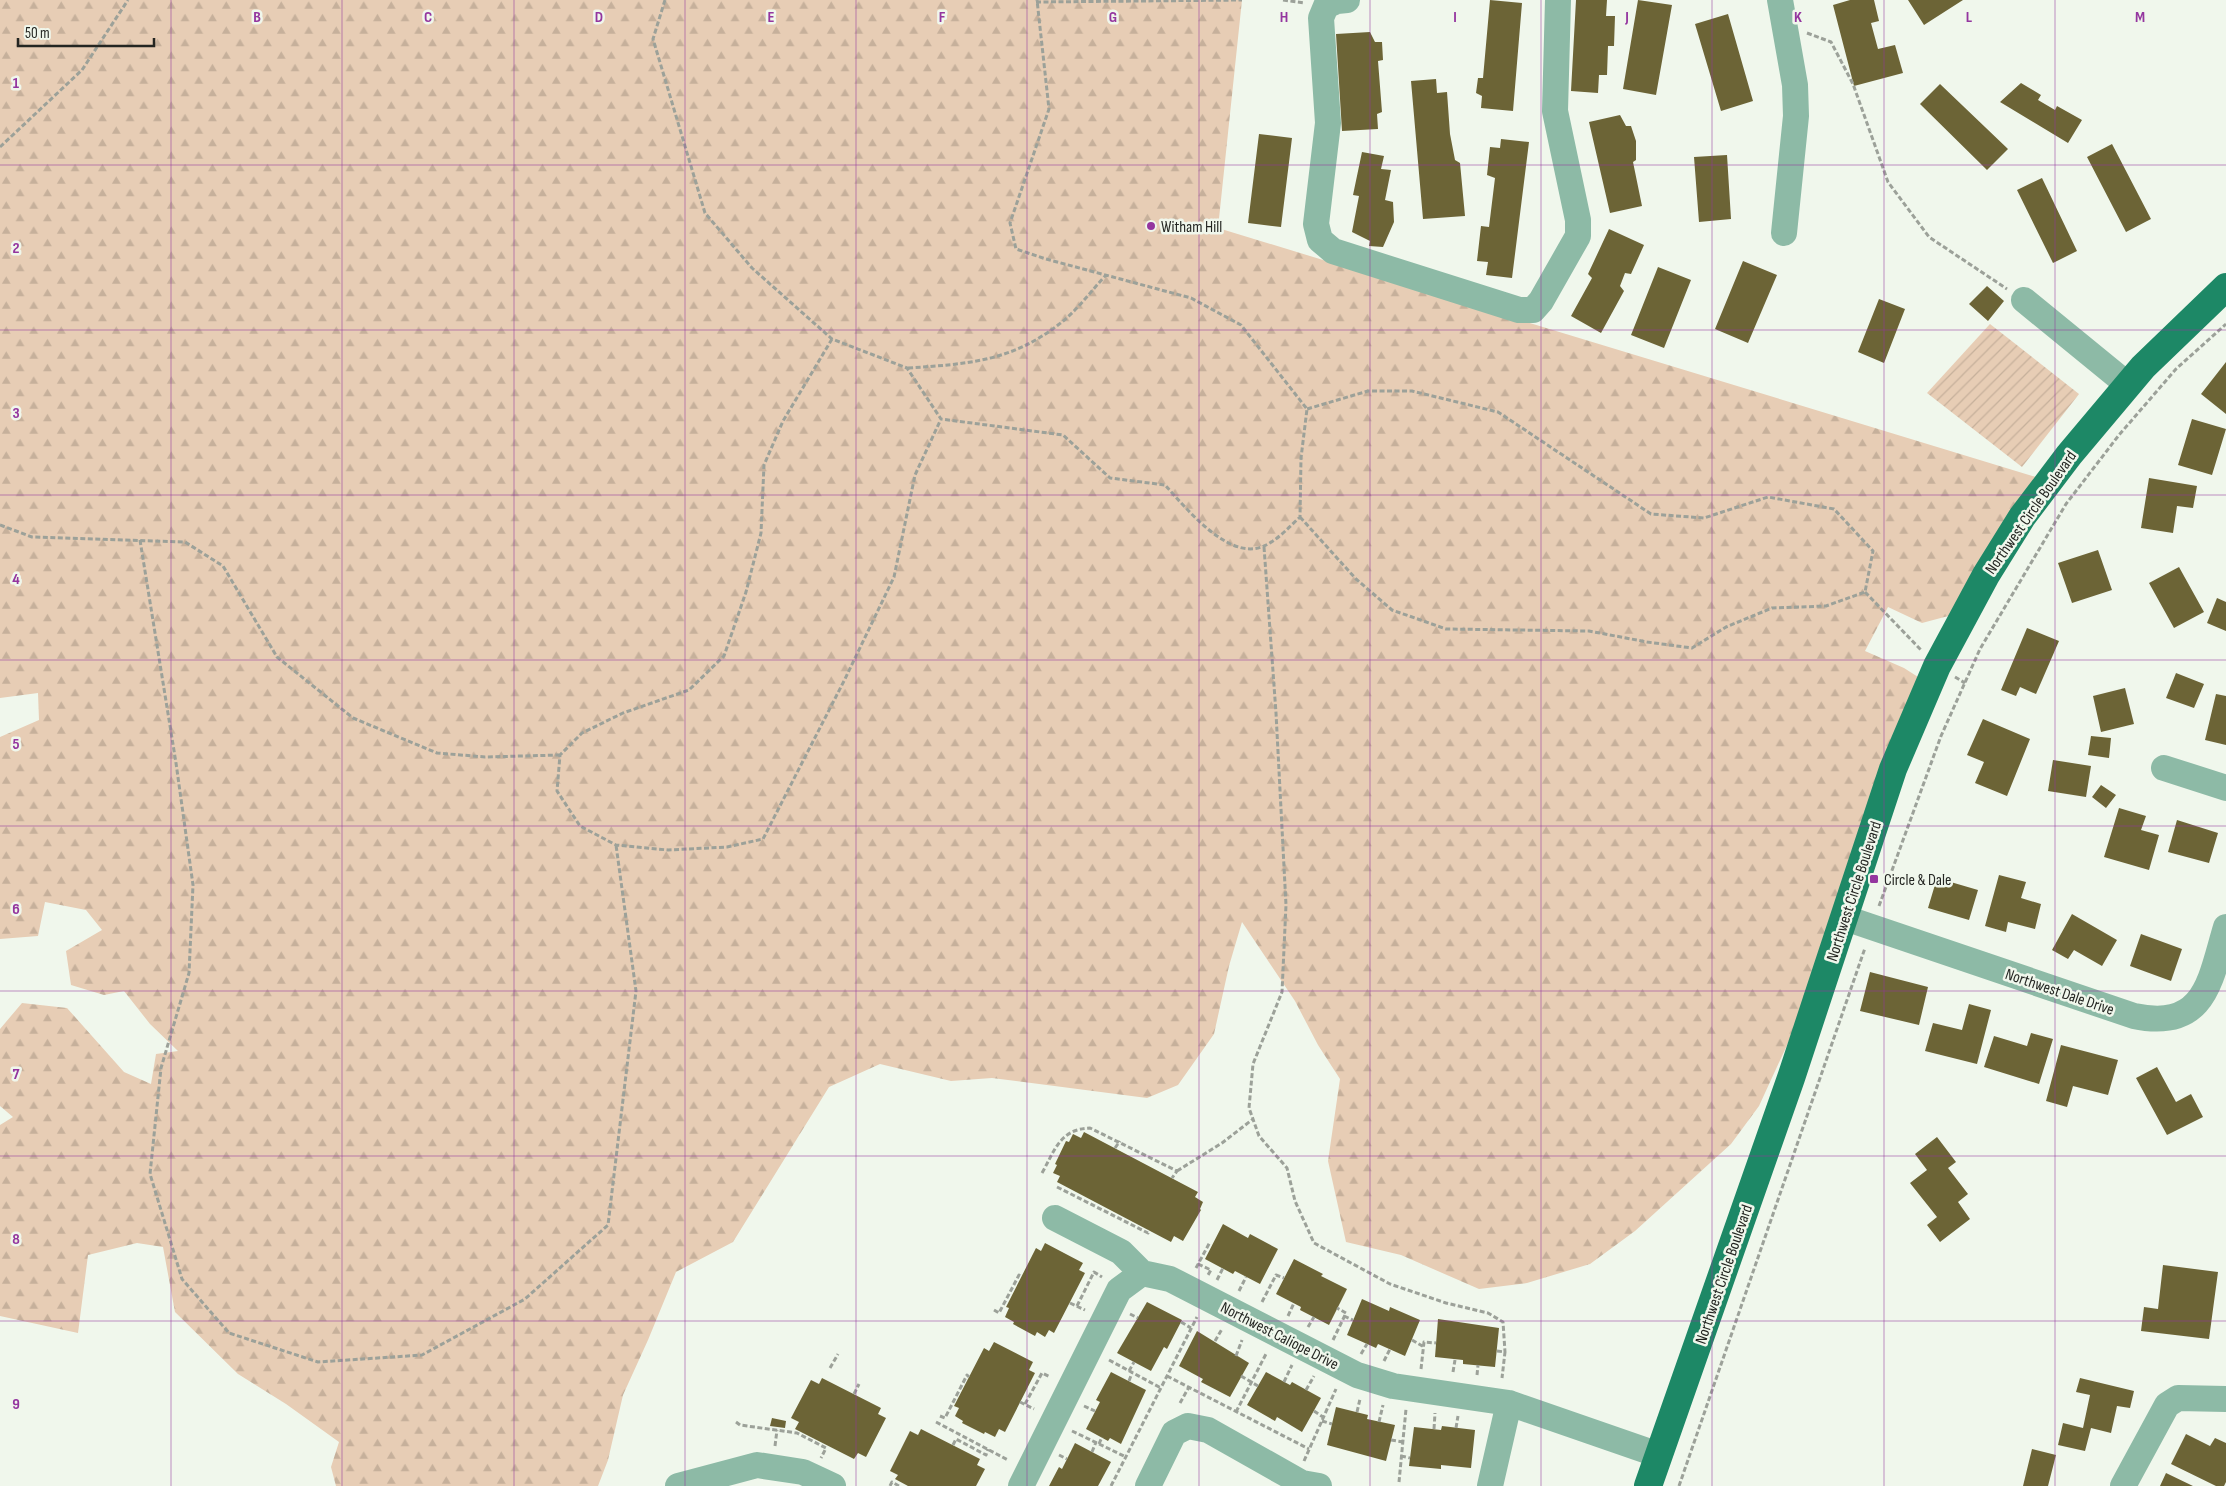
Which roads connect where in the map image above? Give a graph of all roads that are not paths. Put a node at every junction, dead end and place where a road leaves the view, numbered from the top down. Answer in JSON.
{"nodes":[{"id":1,"x":1347,"y":0,"type":"edge"},
{"id":2,"x":1558,"y":0,"type":"edge"},
{"id":3,"x":1782,"y":11,"type":"edge"},
{"id":4,"x":1784,"y":233,"type":"dead end"},
{"id":5,"x":2226,"y":287,"type":"edge"},
{"id":6,"x":2024,"y":300,"type":"road end"},
{"id":7,"x":2128,"y":385,"type":"junction"},
{"id":8,"x":2164,"y":768,"type":"dead end"},
{"id":9,"x":2226,"y":788,"type":"edge"},
{"id":10,"x":1845,"y":918,"type":"junction"},
{"id":11,"x":2226,"y":927,"type":"edge"},
{"id":12,"x":1055,"y":1218,"type":"dead end"},
{"id":13,"x":1142,"y":1273,"type":"junction"},
{"id":14,"x":1509,"y":1392,"type":"junction"},
{"id":15,"x":2226,"y":1398,"type":"edge"},
{"id":16,"x":1659,"y":1455,"type":"junction"},
{"id":17,"x":678,"y":1486,"type":"edge"},
{"id":18,"x":833,"y":1486,"type":"edge"},
{"id":19,"x":1021,"y":1486,"type":"edge"},
{"id":20,"x":1148,"y":1486,"type":"edge"},
{"id":21,"x":1319,"y":1486,"type":"edge"},
{"id":22,"x":1490,"y":1486,"type":"edge"},
{"id":23,"x":1648,"y":1486,"type":"edge"},
{"id":24,"x":2123,"y":1486,"type":"edge"}],
"edges":[{"from":1,"to":2,"type":"street"},
{"from":3,"to":4,"type":"street"},
{"from":5,"to":7,"type":"main road","name":"Northwest Circle Boulevard"},
{"from":6,"to":7,"type":"street"},
{"from":7,"to":10,"type":"main road","name":"Northwest Circle Boulevard"},
{"from":8,"to":9,"type":"street"},
{"from":10,"to":11,"type":"street","name":"Northwest Dale Drive"},
{"from":10,"to":16,"type":"main road","name":"Northwest Circle Boulevard"},
{"from":12,"to":13,"type":"street"},
{"from":13,"to":14,"type":"street","name":"Northwest Caliope Drive"},
{"from":13,"to":19,"type":"street"},
{"from":14,"to":16,"type":"street","name":"Northwest Caliope Drive"},
{"from":14,"to":22,"type":"street"},
{"from":15,"to":24,"type":"street"},
{"from":16,"to":23,"type":"main road","name":"Northwest Circle Boulevard"},
{"from":17,"to":18,"type":"street"},
{"from":20,"to":21,"type":"street"}]}
